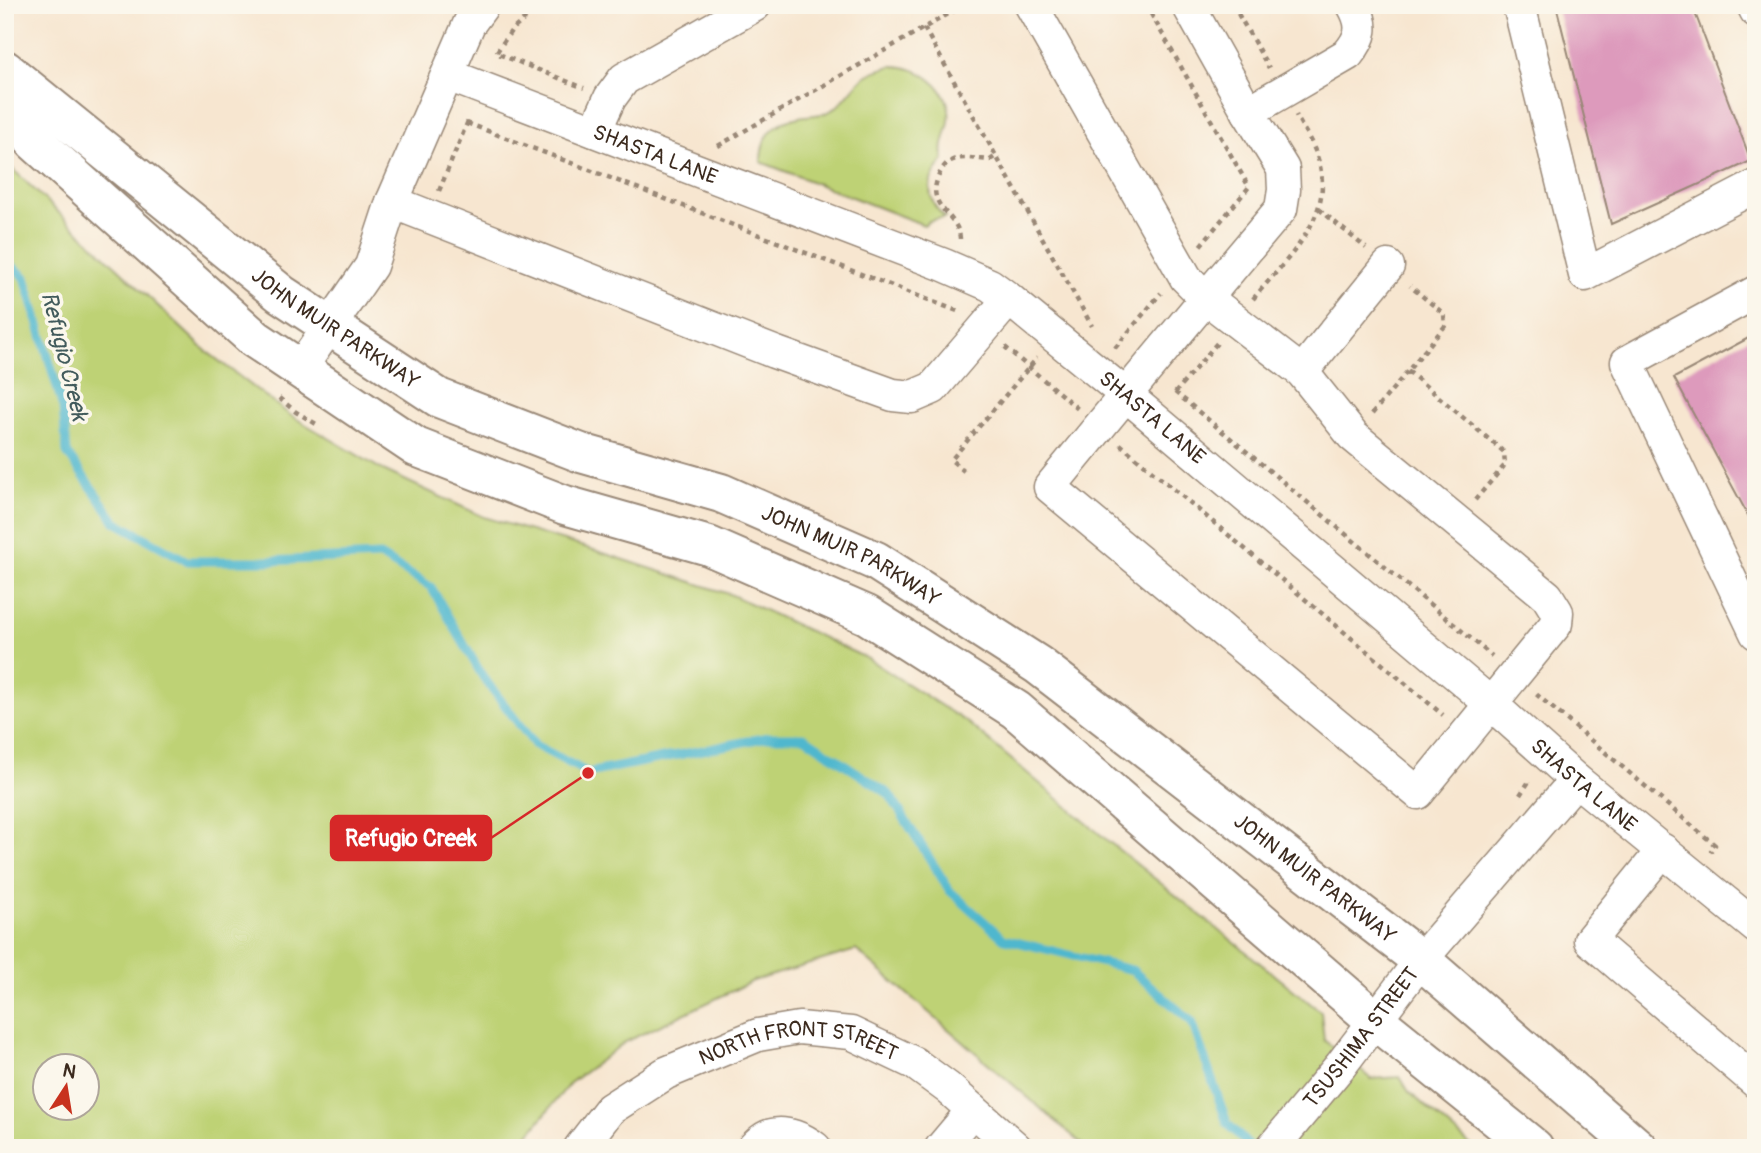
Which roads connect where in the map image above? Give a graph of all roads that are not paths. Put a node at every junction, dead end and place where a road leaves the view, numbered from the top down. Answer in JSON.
{"nodes":[{"id":1,"x":483,"y":5,"type":"edge"},
{"id":2,"x":755,"y":5,"type":"edge"},
{"id":3,"x":1031,"y":5,"type":"edge"},
{"id":4,"x":1188,"y":5,"type":"edge"},
{"id":5,"x":1353,"y":5,"type":"edge"},
{"id":6,"x":1519,"y":5,"type":"edge"},
{"id":7,"x":1753,"y":5,"type":"edge"},
{"id":8,"x":1756,"y":11,"type":"edge"},
{"id":9,"x":5,"y":70,"type":"edge"},
{"id":10,"x":448,"y":75,"type":"junction"},
{"id":11,"x":5,"y":92,"type":"edge"},
{"id":12,"x":1248,"y":112,"type":"junction"},
{"id":13,"x":595,"y":131,"type":"junction"},
{"id":14,"x":1756,"y":186,"type":"edge"},
{"id":15,"x":406,"y":207,"type":"junction"},
{"id":16,"x":1388,"y":266,"type":"road end"},
{"id":17,"x":1756,"y":292,"type":"edge"},
{"id":18,"x":1206,"y":298,"type":"junction"},
{"id":19,"x":1009,"y":299,"type":"junction"},
{"id":20,"x":330,"y":327,"type":"junction"},
{"id":21,"x":1302,"y":372,"type":"junction"},
{"id":22,"x":288,"y":383,"type":"junction"},
{"id":23,"x":1126,"y":394,"type":"junction"},
{"id":24,"x":1756,"y":633,"type":"edge"},
{"id":25,"x":1490,"y":703,"type":"junction"},
{"id":26,"x":1576,"y":780,"type":"junction"},
{"id":27,"x":1663,"y":850,"type":"junction"},
{"id":28,"x":1756,"y":927,"type":"edge"},
{"id":29,"x":1421,"y":960,"type":"junction"},
{"id":30,"x":1376,"y":1020,"type":"junction"},
{"id":31,"x":1756,"y":1082,"type":"edge"},
{"id":32,"x":973,"y":1110,"type":"junction"},
{"id":33,"x":580,"y":1148,"type":"edge"},
{"id":34,"x":753,"y":1148,"type":"edge"},
{"id":35,"x":815,"y":1148,"type":"edge"},
{"id":36,"x":941,"y":1148,"type":"edge"},
{"id":37,"x":1016,"y":1148,"type":"edge"},
{"id":38,"x":1272,"y":1148,"type":"edge"},
{"id":39,"x":1534,"y":1148,"type":"edge"},
{"id":40,"x":1638,"y":1148,"type":"edge"}],
"edges":[{"from":1,"to":10,"type":"street"},
{"from":2,"to":13,"type":"street"},
{"from":3,"to":18,"type":"street"},
{"from":4,"to":12,"type":"street"},
{"from":5,"to":12,"type":"street"},
{"from":6,"to":14,"type":"street"},
{"from":7,"to":8,"type":"street"},
{"from":9,"to":20,"type":"main road","name":"JOHN MUIR PARKWAY"},
{"from":10,"to":13,"type":"street","name":"SHASTA LANE"},
{"from":10,"to":15,"type":"street"},
{"from":11,"to":22,"type":"main road"},
{"from":12,"to":18,"type":"street"},
{"from":13,"to":19,"type":"street","name":"SHASTA LANE"},
{"from":15,"to":19,"type":"street"},
{"from":15,"to":20,"type":"street"},
{"from":16,"to":21,"type":"street"},
{"from":17,"to":24,"type":"street"},
{"from":18,"to":21,"type":"street"},
{"from":18,"to":23,"type":"street"},
{"from":19,"to":23,"type":"street","name":"SHASTA LANE"},
{"from":20,"to":22,"type":"street"},
{"from":20,"to":29,"type":"main road","name":"JOHN MUIR PARKWAY"},
{"from":21,"to":25,"type":"street"},
{"from":22,"to":30,"type":"main road"},
{"from":23,"to":25,"type":"street","name":"SHASTA LANE"},
{"from":23,"to":25,"type":"street"},
{"from":25,"to":26,"type":"street","name":"SHASTA LANE"},
{"from":26,"to":27,"type":"street","name":"SHASTA LANE"},
{"from":26,"to":29,"type":"street","name":"TSUSHIMA STREET"},
{"from":27,"to":28,"type":"street","name":"SHASTA LANE"},
{"from":27,"to":31,"type":"street"},
{"from":29,"to":30,"type":"street","name":"TSUSHIMA STREET"},
{"from":29,"to":40,"type":"main road","name":"JOHN MUIR PARKWAY"},
{"from":30,"to":38,"type":"street","name":"TSUSHIMA STREET"},
{"from":30,"to":39,"type":"main road"},
{"from":32,"to":33,"type":"street","name":"NORTH FRONT STREET"},
{"from":32,"to":36,"type":"street"},
{"from":32,"to":37,"type":"street","name":"NORTH FRONT STREET"},
{"from":34,"to":35,"type":"street"}]}
